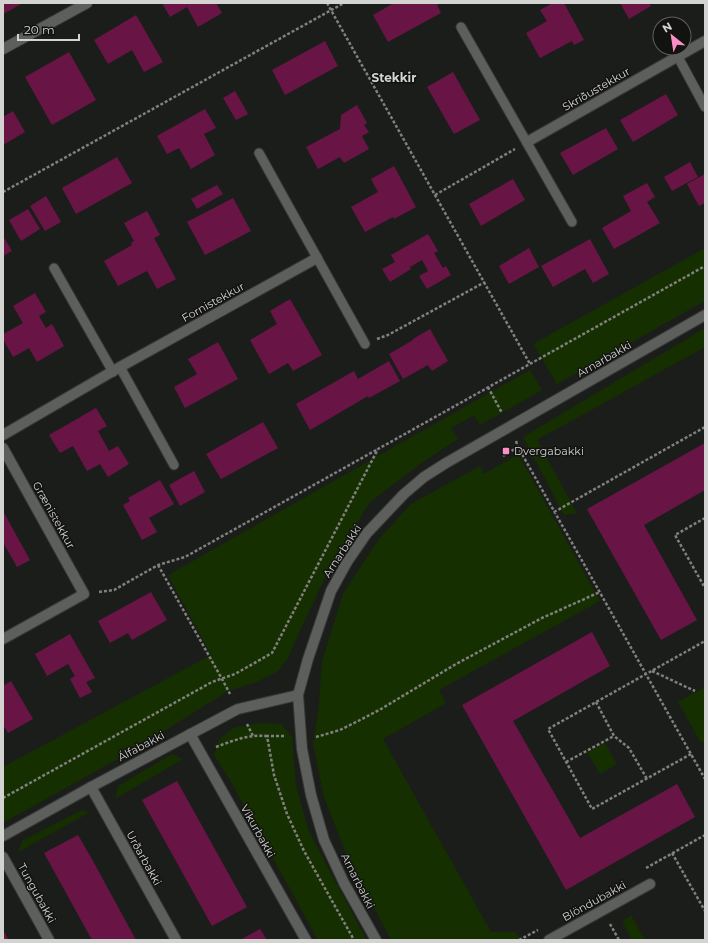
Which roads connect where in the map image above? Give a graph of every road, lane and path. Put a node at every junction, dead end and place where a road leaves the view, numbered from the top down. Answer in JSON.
{"nodes":[{"id":1,"x":87,"y":3,"type":"edge"},
{"id":2,"x":327,"y":3,"type":"edge"},
{"id":3,"x":344,"y":3,"type":"edge"},
{"id":4,"x":331,"y":10,"type":"junction"},
{"id":5,"x":461,"y":27,"type":"dead end"},
{"id":6,"x":705,"y":41,"type":"edge"},
{"id":7,"x":3,"y":49,"type":"edge"},
{"id":8,"x":678,"y":57,"type":"junction"},
{"id":9,"x":705,"y":107,"type":"edge"},
{"id":10,"x":527,"y":142,"type":"junction"},
{"id":11,"x":259,"y":153,"type":"dead end"},
{"id":12,"x":3,"y":192,"type":"edge"},
{"id":13,"x":435,"y":195,"type":"junction"},
{"id":14,"x":572,"y":222,"type":"dead end"},
{"id":15,"x":317,"y":258,"type":"junction"},
{"id":16,"x":54,"y":268,"type":"dead end"},
{"id":17,"x":484,"y":282,"type":"junction"},
{"id":18,"x":705,"y":315,"type":"edge"},
{"id":19,"x":365,"y":344,"type":"joint"},
{"id":20,"x":530,"y":364,"type":"dead end"},
{"id":21,"x":116,"y":370,"type":"junction"},
{"id":22,"x":488,"y":387,"type":"dead end"},
{"id":23,"x":505,"y":417,"type":"dead end"},
{"id":24,"x":705,"y":427,"type":"edge"},
{"id":25,"x":3,"y":435,"type":"edge"},
{"id":26,"x":514,"y":436,"type":"dead end"},
{"id":27,"x":518,"y":447,"type":"junction"},
{"id":28,"x":3,"y":448,"type":"edge"},
{"id":29,"x":378,"y":449,"type":"dead end"},
{"id":30,"x":503,"y":456,"type":"dead end"},
{"id":31,"x":174,"y":465,"type":"dead end"},
{"id":32,"x":554,"y":512,"type":"junction"},
{"id":33,"x":705,"y":518,"type":"edge"},
{"id":34,"x":158,"y":565,"type":"junction"},
{"id":35,"x":705,"y":588,"type":"edge"},
{"id":36,"x":600,"y":592,"type":"junction"},
{"id":37,"x":84,"y":594,"type":"junction"},
{"id":38,"x":3,"y":639,"type":"edge"},
{"id":39,"x":705,"y":641,"type":"edge"},
{"id":40,"x":652,"y":671,"type":"junction"},
{"id":41,"x":646,"y":674,"type":"junction"},
{"id":42,"x":222,"y":679,"type":"junction"},
{"id":43,"x":695,"y":691,"type":"dead end"},
{"id":44,"x":230,"y":694,"type":"dead end"},
{"id":45,"x":298,"y":695,"type":"junction"},
{"id":46,"x":596,"y":702,"type":"junction"},
{"id":47,"x":247,"y":724,"type":"dead end"},
{"id":48,"x":190,"y":734,"type":"junction"},
{"id":49,"x":253,"y":736,"type":"junction"},
{"id":50,"x":266,"y":736,"type":"junction"},
{"id":51,"x":286,"y":736,"type":"dead end"},
{"id":52,"x":614,"y":736,"type":"junction"},
{"id":53,"x":316,"y":737,"type":"dead end"},
{"id":54,"x":216,"y":747,"type":"dead end"},
{"id":55,"x":691,"y":754,"type":"junction"},
{"id":56,"x":566,"y":762,"type":"junction"},
{"id":57,"x":647,"y":779,"type":"junction"},
{"id":58,"x":705,"y":779,"type":"edge"},
{"id":59,"x":91,"y":787,"type":"junction"},
{"id":60,"x":3,"y":798,"type":"edge"},
{"id":61,"x":3,"y":836,"type":"edge"},
{"id":62,"x":672,"y":853,"type":"dead end"},
{"id":63,"x":3,"y":857,"type":"edge"},
{"id":64,"x":650,"y":884,"type":"dead end"},
{"id":65,"x":705,"y":911,"type":"edge"},
{"id":66,"x":540,"y":928,"type":"dead end"},
{"id":67,"x":49,"y":940,"type":"edge"},
{"id":68,"x":176,"y":940,"type":"edge"},
{"id":69,"x":306,"y":940,"type":"edge"},
{"id":70,"x":354,"y":940,"type":"edge"},
{"id":71,"x":376,"y":940,"type":"edge"},
{"id":72,"x":519,"y":940,"type":"edge"},
{"id":73,"x":549,"y":940,"type":"edge"},
{"id":74,"x":612,"y":940,"type":"edge"},
{"id":75,"x":619,"y":940,"type":"edge"}],
"edges":[{"from":1,"to":7,"type":"street"},
{"from":2,"to":4,"type":"path"},
{"from":3,"to":4,"type":"path"},
{"from":4,"to":12,"type":"path"},
{"from":4,"to":13,"type":"path"},
{"from":5,"to":10,"type":"lane"},
{"from":6,"to":8,"type":"street","name":"Skriðustekkur"},
{"from":8,"to":9,"type":"lane"},
{"from":8,"to":10,"type":"street","name":"Skriðustekkur"},
{"from":10,"to":13,"type":"path"},
{"from":10,"to":14,"type":"lane"},
{"from":11,"to":15,"type":"lane"},
{"from":13,"to":17,"type":"path"},
{"from":15,"to":19,"type":"lane"},
{"from":15,"to":21,"type":"street","name":"Fornistekkur"},
{"from":16,"to":21,"type":"lane"},
{"from":17,"to":19,"type":"path"},
{"from":17,"to":20,"type":"path"},
{"from":18,"to":45,"type":"street","name":"Arnarbakki"},
{"from":21,"to":25,"type":"street","name":"Fornistekkur"},
{"from":21,"to":31,"type":"lane"},
{"from":22,"to":23,"type":"path"},
{"from":24,"to":32,"type":"path"},
{"from":26,"to":27,"type":"path"},
{"from":27,"to":30,"type":"path"},
{"from":27,"to":32,"type":"path"},
{"from":28,"to":37,"type":"street","name":"Grænistekkur"},
{"from":29,"to":34,"type":"path"},
{"from":32,"to":36,"type":"path"},
{"from":33,"to":35,"type":"path"},
{"from":34,"to":37,"type":"path"},
{"from":34,"to":42,"type":"path"},
{"from":36,"to":41,"type":"path"},
{"from":36,"to":53,"type":"path"},
{"from":37,"to":38,"type":"street"},
{"from":39,"to":40,"type":"path"},
{"from":40,"to":41,"type":"path"},
{"from":40,"to":43,"type":"path"},
{"from":41,"to":46,"type":"path"},
{"from":41,"to":55,"type":"path"},
{"from":42,"to":44,"type":"path"},
{"from":42,"to":60,"type":"path"},
{"from":45,"to":48,"type":"street","name":"Álfabakki"},
{"from":45,"to":71,"type":"street","name":"Arnarbakki"},
{"from":46,"to":52,"type":"path"},
{"from":46,"to":56,"type":"path"},
{"from":47,"to":49,"type":"path"},
{"from":48,"to":59,"type":"street","name":"Álfabakki"},
{"from":48,"to":69,"type":"street","name":"Víkurbakki"},
{"from":49,"to":50,"type":"path"},
{"from":49,"to":54,"type":"path"},
{"from":50,"to":51,"type":"path"},
{"from":50,"to":70,"type":"path"},
{"from":52,"to":56,"type":"path"},
{"from":52,"to":57,"type":"path"},
{"from":55,"to":57,"type":"path"},
{"from":55,"to":58,"type":"path"},
{"from":56,"to":57,"type":"path"},
{"from":59,"to":61,"type":"street","name":"Álfabakki"},
{"from":59,"to":68,"type":"street","name":"Urðarbakki"},
{"from":62,"to":65,"type":"path"},
{"from":63,"to":67,"type":"street","name":"Tungubakki"},
{"from":64,"to":73,"type":"street","name":"Blöndubakki"},
{"from":66,"to":72,"type":"path"},
{"from":74,"to":75,"type":"path"}]}
